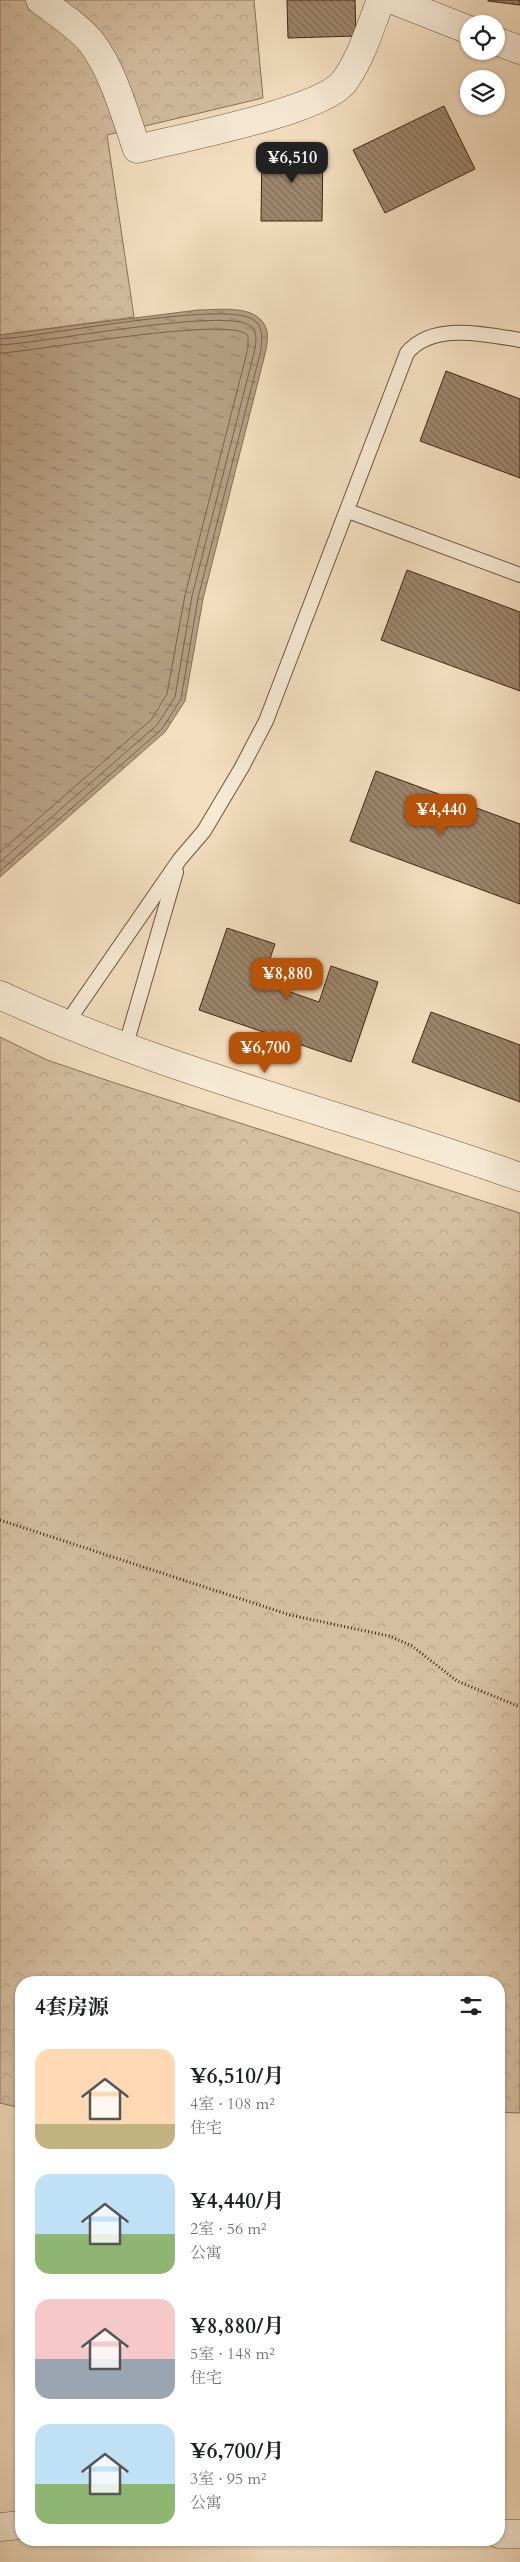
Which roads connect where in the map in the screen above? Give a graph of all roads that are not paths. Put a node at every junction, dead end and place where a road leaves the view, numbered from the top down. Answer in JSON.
{"nodes":[{"id":1,"x":40,"y":0,"type":"edge"},
{"id":2,"x":381,"y":0,"type":"edge"},
{"id":3,"x":393,"y":0,"type":"edge"},
{"id":4,"x":460,"y":26,"type":"edge"},
{"id":5,"x":505,"y":44,"type":"edge"},
{"id":6,"x":520,"y":50,"type":"edge"},
{"id":7,"x":520,"y":340,"type":"edge"},
{"id":8,"x":348,"y":511,"type":"junction"},
{"id":9,"x":520,"y":575,"type":"edge"},
{"id":10,"x":180,"y":859,"type":"junction"},
{"id":11,"x":0,"y":995,"type":"edge"},
{"id":12,"x":66,"y":1024,"type":"junction"},
{"id":13,"x":124,"y":1048,"type":"junction"},
{"id":14,"x":520,"y":1177,"type":"edge"},
{"id":15,"x":15,"y":2526,"type":"edge"},
{"id":16,"x":0,"y":2527,"type":"edge"},
{"id":17,"x":505,"y":2534,"type":"edge"},
{"id":18,"x":520,"y":2534,"type":"edge"}],
"edges":[{"from":1,"to":2,"type":"street"},
{"from":3,"to":4,"type":"street"},
{"from":5,"to":6,"type":"street"},
{"from":7,"to":8,"type":"lane"},
{"from":8,"to":9,"type":"lane"},
{"from":8,"to":10,"type":"lane"},
{"from":10,"to":12,"type":"lane"},
{"from":10,"to":13,"type":"lane"},
{"from":11,"to":12,"type":"street"},
{"from":12,"to":13,"type":"street"},
{"from":13,"to":14,"type":"street"},
{"from":15,"to":16,"type":"street"},
{"from":17,"to":18,"type":"street"}]}
